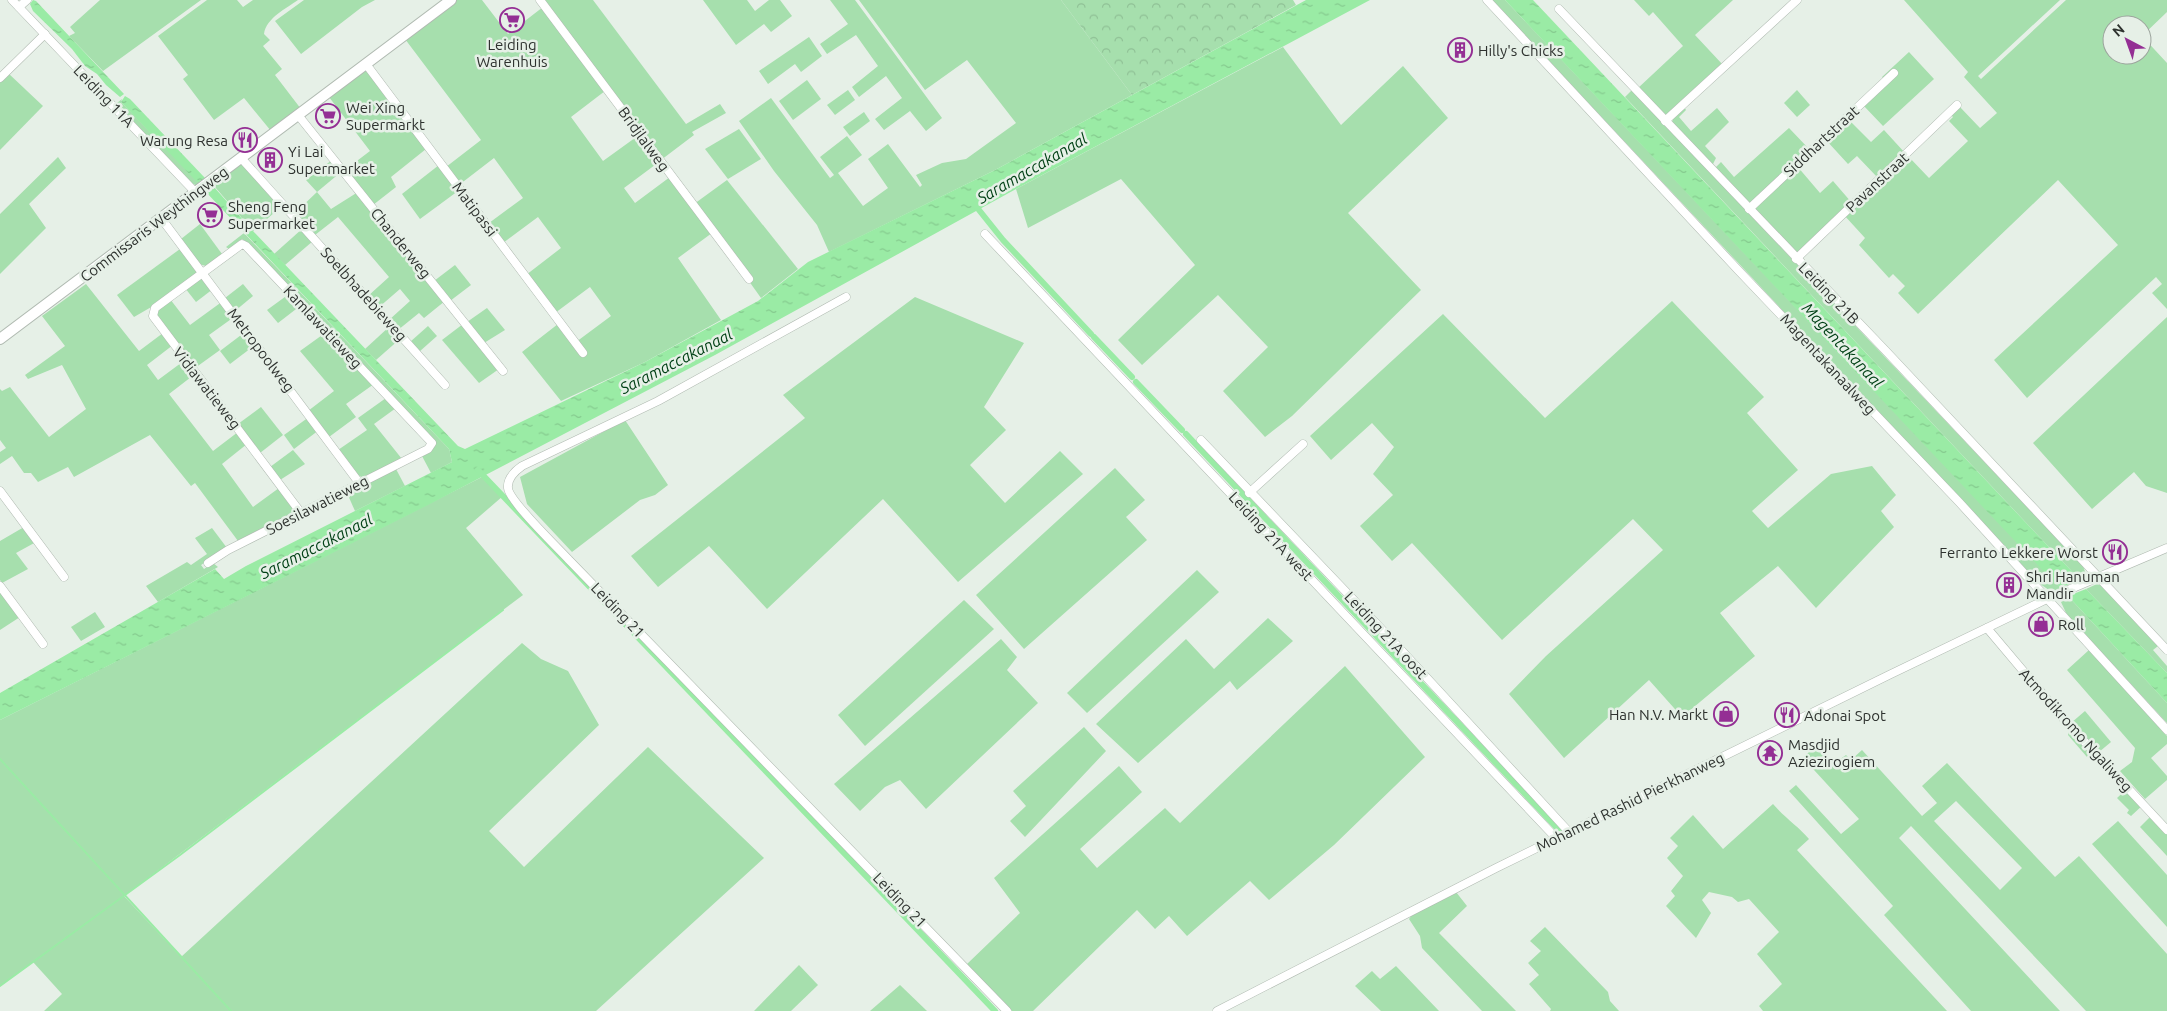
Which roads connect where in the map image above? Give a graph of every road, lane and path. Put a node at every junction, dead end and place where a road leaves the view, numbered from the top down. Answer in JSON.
{"nodes":[{"id":1,"x":12,"y":0,"type":"edge"},
{"id":2,"x":451,"y":0,"type":"edge"},
{"id":3,"x":540,"y":0,"type":"edge"},
{"id":4,"x":1487,"y":0,"type":"edge"},
{"id":5,"x":1797,"y":0,"type":"edge"},
{"id":6,"x":23,"y":4,"type":"edge"},
{"id":7,"x":1559,"y":9,"type":"dead end"},
{"id":8,"x":45,"y":34,"type":"junction"},
{"id":9,"x":366,"y":64,"type":"junction"},
{"id":10,"x":1894,"y":73,"type":"dead end"},
{"id":11,"x":0,"y":78,"type":"edge"},
{"id":12,"x":1957,"y":105,"type":"dead end"},
{"id":13,"x":298,"y":115,"type":"junction"},
{"id":14,"x":1665,"y":121,"type":"junction"},
{"id":15,"x":242,"y":159,"type":"junction"},
{"id":16,"x":202,"y":188,"type":"junction"},
{"id":17,"x":1749,"y":209,"type":"junction"},
{"id":18,"x":161,"y":218,"type":"junction"},
{"id":19,"x":985,"y":234,"type":"dead end"},
{"id":20,"x":1796,"y":259,"type":"junction"},
{"id":21,"x":202,"y":274,"type":"junction"},
{"id":22,"x":749,"y":279,"type":"dead end"},
{"id":23,"x":846,"y":297,"type":"dead end"},
{"id":24,"x":0,"y":339,"type":"edge"},
{"id":25,"x":583,"y":353,"type":"dead end"},
{"id":26,"x":503,"y":371,"type":"dead end"},
{"id":27,"x":445,"y":385,"type":"dead end"},
{"id":28,"x":1201,"y":440,"type":"dead end"},
{"id":29,"x":1303,"y":444,"type":"dead end"},
{"id":30,"x":428,"y":449,"type":"joint"},
{"id":31,"x":360,"y":484,"type":"junction"},
{"id":32,"x":0,"y":491,"type":"edge"},
{"id":33,"x":1249,"y":493,"type":"junction"},
{"id":34,"x":301,"y":513,"type":"junction"},
{"id":35,"x":2167,"y":548,"type":"edge"},
{"id":36,"x":208,"y":562,"type":"dead end"},
{"id":37,"x":64,"y":577,"type":"dead end"},
{"id":38,"x":2098,"y":578,"type":"junction"},
{"id":39,"x":0,"y":586,"type":"edge"},
{"id":40,"x":2047,"y":599,"type":"junction"},
{"id":41,"x":1987,"y":628,"type":"junction"},
{"id":42,"x":43,"y":644,"type":"dead end"},
{"id":43,"x":2167,"y":650,"type":"edge"},
{"id":44,"x":2167,"y":730,"type":"edge"},
{"id":45,"x":2167,"y":830,"type":"edge"},
{"id":46,"x":1569,"y":832,"type":"junction"},
{"id":47,"x":1556,"y":838,"type":"junction"},
{"id":48,"x":1006,"y":1011,"type":"edge"},
{"id":49,"x":1217,"y":1011,"type":"edge"}],
"edges":[{"from":1,"to":6,"type":"street","name":"Leiding 11A"},
{"from":2,"to":9,"type":"main road","name":"Commissaris Weythingweg"},
{"from":3,"to":22,"type":"street","name":"Bridjlalweg"},
{"from":4,"to":40,"type":"street","name":"Magentakanaalweg"},
{"from":5,"to":14,"type":"street"},
{"from":6,"to":8,"type":"street","name":"Leiding 11A"},
{"from":7,"to":14,"type":"street","name":"Leiding 21B"},
{"from":8,"to":11,"type":"street"},
{"from":8,"to":16,"type":"street","name":"Leiding 11A"},
{"from":9,"to":13,"type":"main road","name":"Commissaris Weythingweg"},
{"from":9,"to":25,"type":"street","name":"Matipassi"},
{"from":10,"to":17,"type":"street","name":"Siddhartstraat"},
{"from":12,"to":20,"type":"street","name":"Pavanstraat"},
{"from":13,"to":15,"type":"main road","name":"Commissaris Weythingweg"},
{"from":13,"to":26,"type":"street","name":"Chanderweg"},
{"from":14,"to":17,"type":"street","name":"Leiding 21B"},
{"from":15,"to":16,"type":"main road","name":"Commissaris Weythingweg"},
{"from":15,"to":27,"type":"street","name":"Soelbhadebieweg"},
{"from":16,"to":18,"type":"main road","name":"Commissaris Weythingweg"},
{"from":17,"to":20,"type":"street","name":"Leiding 21B"},
{"from":18,"to":21,"type":"street","name":"Metropoolweg"},
{"from":18,"to":24,"type":"main road","name":"Commissaris Weythingweg"},
{"from":19,"to":47,"type":"street","name":"Leiding 21A west"},
{"from":20,"to":38,"type":"street","name":"Leiding 21B"},
{"from":21,"to":30,"type":"street","name":"Kamlawatieweg"},
{"from":21,"to":31,"type":"street","name":"Metropoolweg"},
{"from":21,"to":34,"type":"street","name":"Vidiawatieweg"},
{"from":23,"to":48,"type":"street","name":"Leiding 21"},
{"from":28,"to":33,"type":"street","name":"Leiding 21A oost"},
{"from":29,"to":33,"type":"street"},
{"from":30,"to":31,"type":"street","name":"Soesilawatieweg"},
{"from":31,"to":34,"type":"street","name":"Soesilawatieweg"},
{"from":32,"to":37,"type":"street"},
{"from":33,"to":46,"type":"street","name":"Leiding 21A oost"},
{"from":34,"to":36,"type":"street","name":"Soesilawatieweg"},
{"from":35,"to":38,"type":"street","name":"Mohamed Rashid Pierkhanweg"},
{"from":38,"to":40,"type":"street","name":"Mohamed Rashid Pierkhanweg"},
{"from":38,"to":43,"type":"street","name":"Leiding 21B"},
{"from":39,"to":42,"type":"street"},
{"from":40,"to":41,"type":"street","name":"Mohamed Rashid Pierkhanweg"},
{"from":40,"to":44,"type":"street","name":"Magentakanaalweg"},
{"from":41,"to":45,"type":"street","name":"Atmodikromo Ngaliweg"},
{"from":41,"to":46,"type":"street","name":"Mohamed Rashid Pierkhanweg"},
{"from":46,"to":47,"type":"street","name":"Mohamed Rashid Pierkhanweg"},
{"from":47,"to":49,"type":"street","name":"Mohamed Rashid Pierkhanweg"}]}
